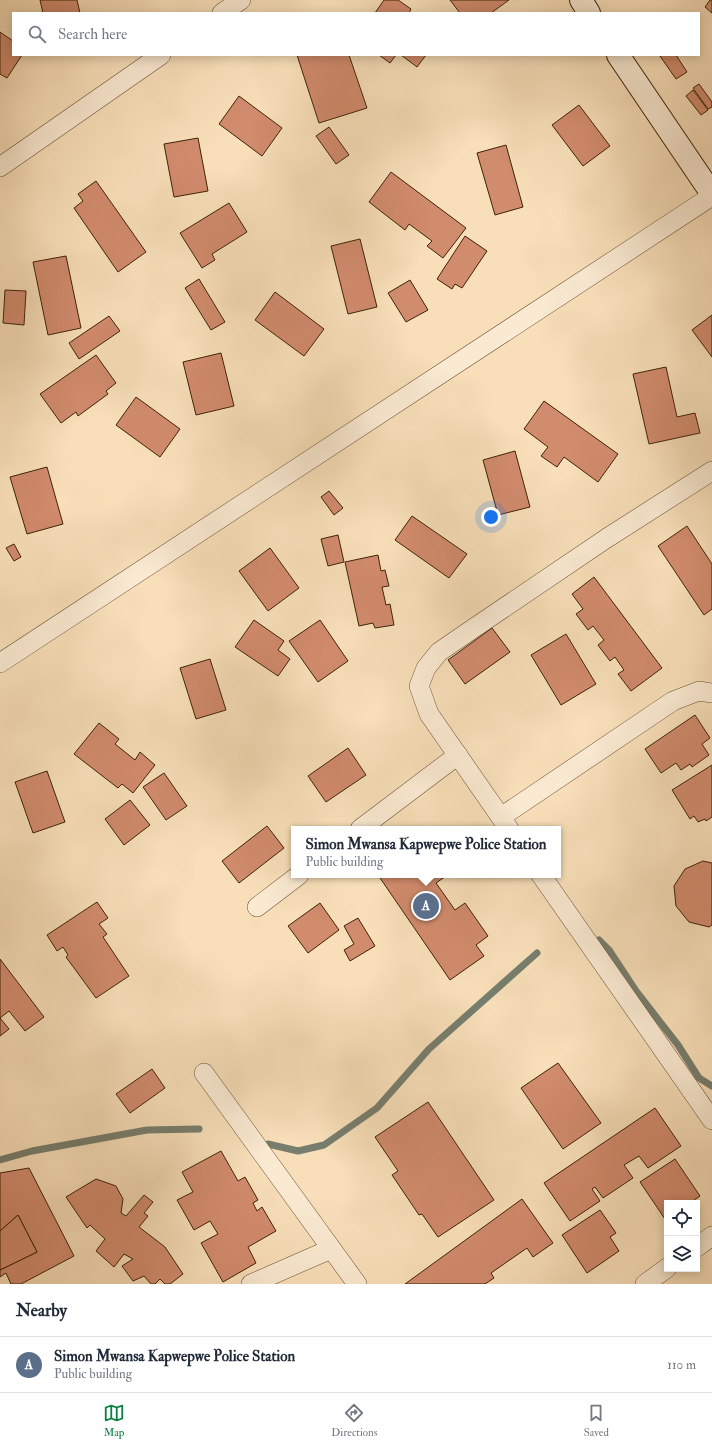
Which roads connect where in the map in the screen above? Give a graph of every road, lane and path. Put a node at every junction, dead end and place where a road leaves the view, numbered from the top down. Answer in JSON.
{"nodes":[{"id":1,"x":241,"y":0,"type":"edge"},
{"id":2,"x":580,"y":0,"type":"edge"},
{"id":3,"x":223,"y":12,"type":"edge"},
{"id":4,"x":588,"y":12,"type":"edge"},
{"id":5,"x":161,"y":56,"type":"edge"},
{"id":6,"x":619,"y":56,"type":"edge"},
{"id":7,"x":0,"y":167,"type":"edge"},
{"id":8,"x":712,"y":195,"type":"edge"},
{"id":9,"x":712,"y":471,"type":"edge"},
{"id":10,"x":0,"y":663,"type":"edge"},
{"id":11,"x":712,"y":693,"type":"edge"},
{"id":12,"x":458,"y":755,"type":"junction"},
{"id":13,"x":505,"y":823,"type":"edge"},
{"id":14,"x":364,"y":826,"type":"edge"},
{"id":15,"x":295,"y":878,"type":"edge"},
{"id":16,"x":543,"y":878,"type":"edge"},
{"id":17,"x":257,"y":907,"type":"dead end"},
{"id":18,"x":204,"y":1073,"type":"dead end"},
{"id":19,"x":712,"y":1120,"type":"edge"},
{"id":20,"x":712,"y":1236,"type":"edge"},
{"id":21,"x":700,"y":1244,"type":"edge"},
{"id":22,"x":332,"y":1249,"type":"junction"},
{"id":23,"x":664,"y":1270,"type":"edge"},
{"id":24,"x":251,"y":1284,"type":"edge"},
{"id":25,"x":357,"y":1284,"type":"edge"},
{"id":26,"x":645,"y":1284,"type":"edge"}],
"edges":[{"from":1,"to":3,"type":"street"},
{"from":2,"to":4,"type":"main road"},
{"from":5,"to":7,"type":"street"},
{"from":6,"to":8,"type":"main road"},
{"from":8,"to":10,"type":"street"},
{"from":9,"to":12,"type":"street"},
{"from":11,"to":13,"type":"street"},
{"from":12,"to":13,"type":"street"},
{"from":12,"to":14,"type":"street"},
{"from":15,"to":17,"type":"street"},
{"from":16,"to":19,"type":"street"},
{"from":18,"to":22,"type":"street"},
{"from":20,"to":21,"type":"street"},
{"from":22,"to":24,"type":"street"},
{"from":22,"to":25,"type":"street"},
{"from":23,"to":26,"type":"street"}]}
